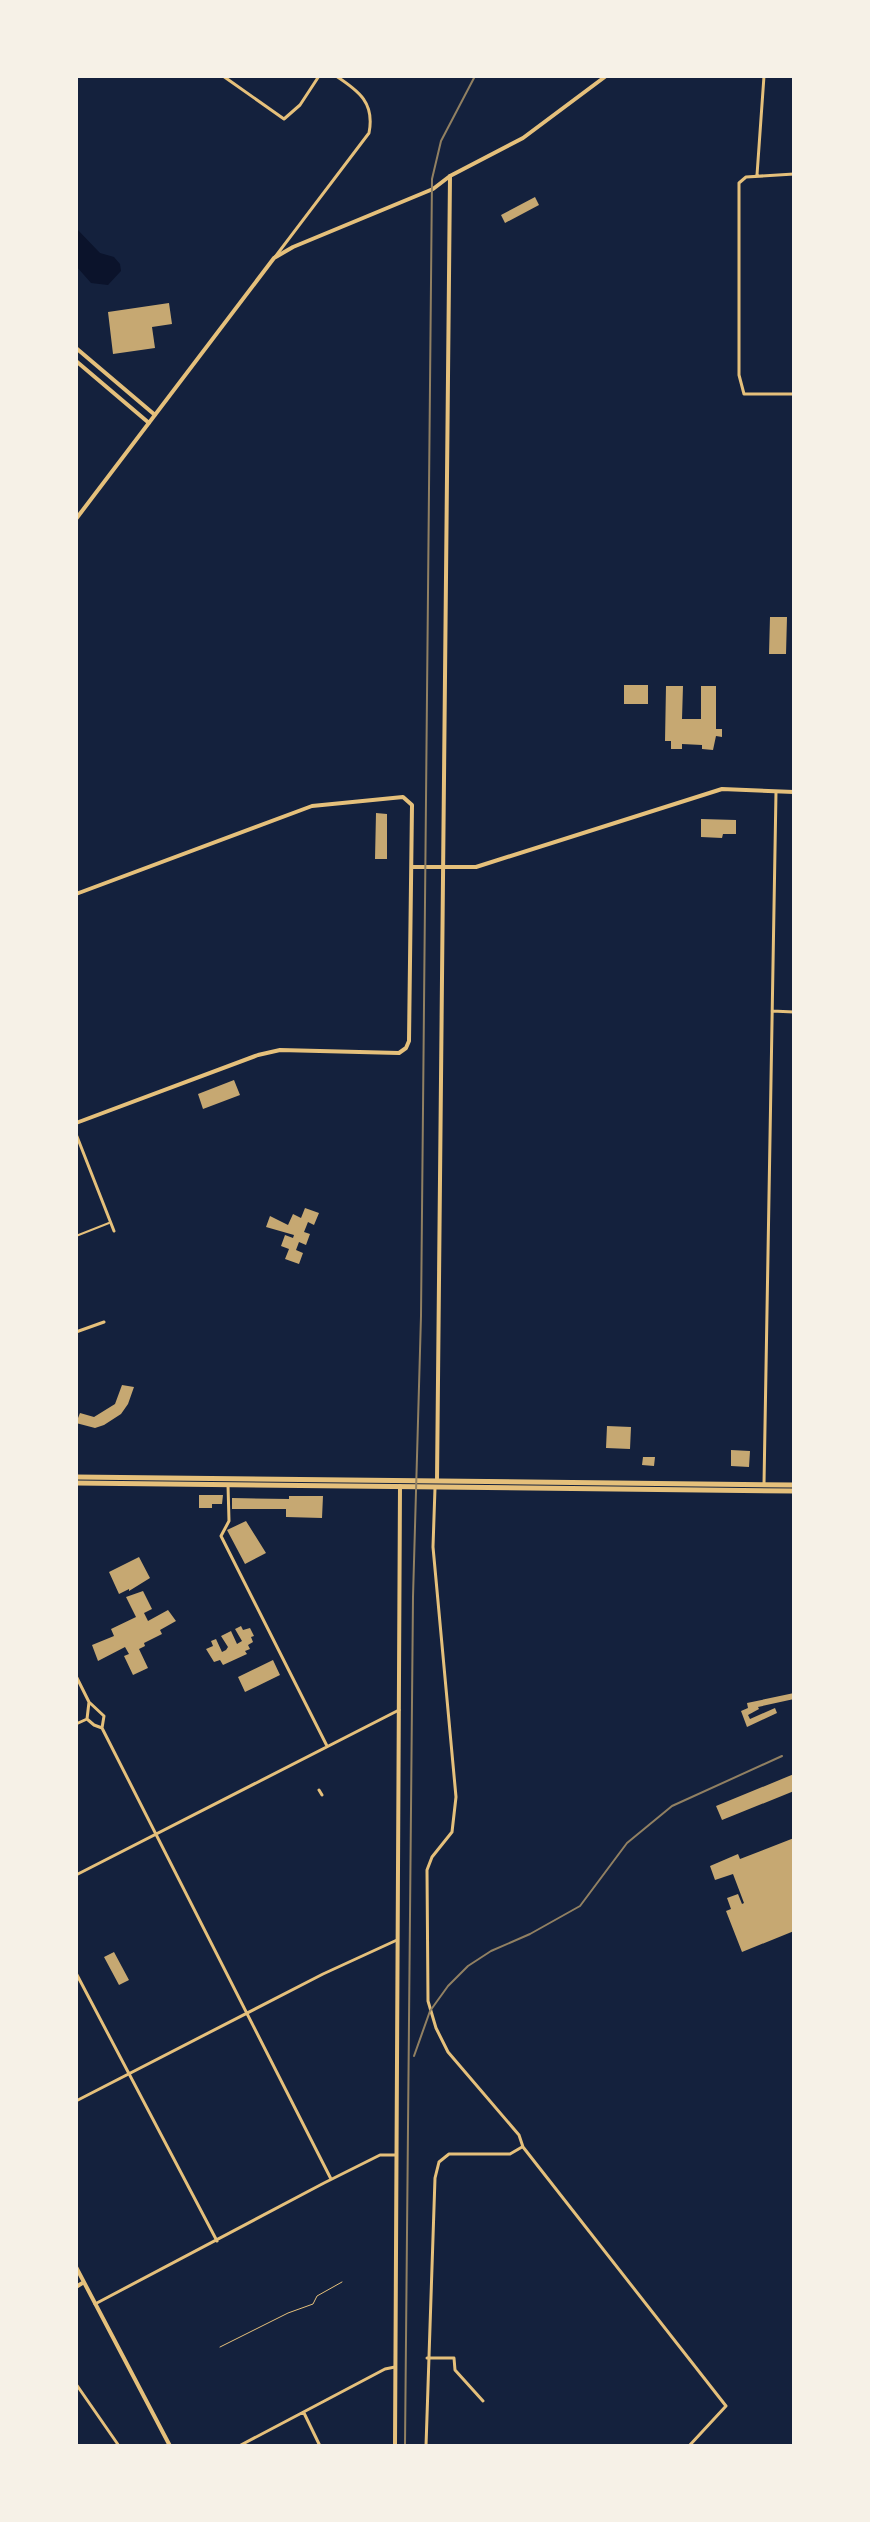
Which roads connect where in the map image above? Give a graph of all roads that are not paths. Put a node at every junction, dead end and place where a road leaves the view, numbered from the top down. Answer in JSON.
{"nodes":[{"id":1,"x":223,"y":76,"type":"edge"},
{"id":2,"x":319,"y":76,"type":"edge"},
{"id":3,"x":336,"y":76,"type":"edge"},
{"id":4,"x":606,"y":76,"type":"edge"},
{"id":5,"x":764,"y":76,"type":"edge"},
{"id":6,"x":794,"y":174,"type":"edge"},
{"id":7,"x":757,"y":175,"type":"junction"},
{"id":8,"x":450,"y":176,"type":"junction"},
{"id":9,"x":274,"y":258,"type":"junction"},
{"id":10,"x":76,"y":348,"type":"edge"},
{"id":11,"x":76,"y":361,"type":"edge"},
{"id":12,"x":794,"y":394,"type":"edge"},
{"id":13,"x":155,"y":415,"type":"junction"},
{"id":14,"x":149,"y":423,"type":"junction"},
{"id":15,"x":76,"y":519,"type":"edge"},
{"id":16,"x":776,"y":792,"type":"junction"},
{"id":17,"x":794,"y":792,"type":"edge"},
{"id":18,"x":412,"y":867,"type":"junction"},
{"id":19,"x":442,"y":867,"type":"junction"},
{"id":20,"x":76,"y":894,"type":"edge"},
{"id":21,"x":772,"y":1011,"type":"junction"},
{"id":22,"x":794,"y":1012,"type":"edge"},
{"id":23,"x":76,"y":1123,"type":"edge"},
{"id":24,"x":76,"y":1134,"type":"edge"},
{"id":25,"x":111,"y":1223,"type":"junction"},
{"id":26,"x":114,"y":1231,"type":"dead end"},
{"id":27,"x":76,"y":1236,"type":"edge"},
{"id":28,"x":104,"y":1322,"type":"dead end"},
{"id":29,"x":76,"y":1332,"type":"edge"},
{"id":30,"x":76,"y":1477,"type":"edge"},
{"id":31,"x":76,"y":1483,"type":"edge"},
{"id":32,"x":400,"y":1483,"type":"junction"},
{"id":33,"x":436,"y":1484,"type":"junction"},
{"id":34,"x":228,"y":1485,"type":"junction"},
{"id":35,"x":794,"y":1485,"type":"edge"},
{"id":36,"x":764,"y":1487,"type":"junction"},
{"id":37,"x":794,"y":1491,"type":"edge"},
{"id":38,"x":76,"y":1676,"type":"edge"},
{"id":39,"x":89,"y":1702,"type":"junction"},
{"id":40,"x":399,"y":1710,"type":"junction"},
{"id":41,"x":87,"y":1719,"type":"junction"},
{"id":42,"x":76,"y":1724,"type":"edge"},
{"id":43,"x":102,"y":1728,"type":"junction"},
{"id":44,"x":327,"y":1746,"type":"junction"},
{"id":45,"x":319,"y":1790,"type":"dead end"},
{"id":46,"x":322,"y":1795,"type":"dead end"},
{"id":47,"x":156,"y":1834,"type":"junction"},
{"id":48,"x":76,"y":1875,"type":"edge"},
{"id":49,"x":397,"y":1940,"type":"junction"},
{"id":50,"x":76,"y":1973,"type":"edge"},
{"id":51,"x":245,"y":2013,"type":"junction"},
{"id":52,"x":129,"y":2073,"type":"junction"},
{"id":53,"x":76,"y":2101,"type":"edge"},
{"id":54,"x":523,"y":2147,"type":"junction"},
{"id":55,"x":396,"y":2155,"type":"junction"},
{"id":56,"x":331,"y":2179,"type":"junction"},
{"id":57,"x":217,"y":2241,"type":"junction"},
{"id":58,"x":76,"y":2267,"type":"edge"},
{"id":59,"x":84,"y":2282,"type":"junction"},
{"id":60,"x":342,"y":2282,"type":"dead end"},
{"id":61,"x":76,"y":2287,"type":"edge"},
{"id":62,"x":95,"y":2304,"type":"junction"},
{"id":63,"x":220,"y":2347,"type":"dead end"},
{"id":64,"x":427,"y":2358,"type":"junction"},
{"id":65,"x":395,"y":2367,"type":"junction"},
{"id":66,"x":76,"y":2384,"type":"edge"},
{"id":67,"x":483,"y":2401,"type":"dead end"},
{"id":68,"x":304,"y":2412,"type":"junction"},
{"id":69,"x":119,"y":2446,"type":"edge"},
{"id":70,"x":170,"y":2446,"type":"edge"},
{"id":71,"x":239,"y":2446,"type":"edge"},
{"id":72,"x":320,"y":2446,"type":"edge"},
{"id":73,"x":395,"y":2446,"type":"edge"},
{"id":74,"x":426,"y":2446,"type":"edge"},
{"id":75,"x":689,"y":2446,"type":"edge"}],
"edges":[{"from":1,"to":2,"type":"street"},
{"from":3,"to":9,"type":"street"},
{"from":4,"to":8,"type":"street"},
{"from":5,"to":7,"type":"street"},
{"from":6,"to":7,"type":"street"},
{"from":7,"to":12,"type":"street"},
{"from":8,"to":9,"type":"street"},
{"from":8,"to":19,"type":"street"},
{"from":9,"to":13,"type":"street"},
{"from":10,"to":13,"type":"street"},
{"from":11,"to":14,"type":"street"},
{"from":13,"to":14,"type":"street"},
{"from":14,"to":15,"type":"street"},
{"from":16,"to":17,"type":"street"},
{"from":16,"to":19,"type":"street"},
{"from":16,"to":21,"type":"street"},
{"from":18,"to":19,"type":"street"},
{"from":18,"to":20,"type":"street"},
{"from":18,"to":23,"type":"street"},
{"from":19,"to":33,"type":"street"},
{"from":21,"to":22,"type":"street"},
{"from":21,"to":36,"type":"street"},
{"from":24,"to":25,"type":"street"},
{"from":25,"to":26,"type":"street"},
{"from":25,"to":27,"type":"street"},
{"from":28,"to":29,"type":"street"},
{"from":30,"to":32,"type":"main road"},
{"from":31,"to":34,"type":"main road"},
{"from":32,"to":33,"type":"main road"},
{"from":32,"to":34,"type":"main road"},
{"from":32,"to":40,"type":"street"},
{"from":33,"to":36,"type":"main road"},
{"from":33,"to":54,"type":"street"},
{"from":34,"to":44,"type":"street"},
{"from":35,"to":36,"type":"main road"},
{"from":36,"to":37,"type":"main road"},
{"from":38,"to":39,"type":"street"},
{"from":39,"to":41,"type":"street"},
{"from":39,"to":43,"type":"street"},
{"from":40,"to":44,"type":"street"},
{"from":40,"to":49,"type":"street"},
{"from":41,"to":42,"type":"street"},
{"from":41,"to":43,"type":"street"},
{"from":43,"to":47,"type":"street"},
{"from":44,"to":47,"type":"street"},
{"from":45,"to":46,"type":"street"},
{"from":47,"to":48,"type":"street"},
{"from":47,"to":51,"type":"street"},
{"from":49,"to":51,"type":"street"},
{"from":49,"to":55,"type":"street"},
{"from":50,"to":52,"type":"street"},
{"from":51,"to":52,"type":"street"},
{"from":51,"to":56,"type":"street"},
{"from":52,"to":53,"type":"street"},
{"from":52,"to":57,"type":"street"},
{"from":54,"to":64,"type":"street"},
{"from":54,"to":75,"type":"street"},
{"from":55,"to":56,"type":"street"},
{"from":55,"to":65,"type":"street"},
{"from":56,"to":57,"type":"street"},
{"from":57,"to":62,"type":"street"},
{"from":58,"to":59,"type":"street"},
{"from":59,"to":61,"type":"street"},
{"from":59,"to":62,"type":"street"},
{"from":60,"to":63,"type":"lane"},
{"from":62,"to":70,"type":"street"},
{"from":64,"to":67,"type":"street"},
{"from":64,"to":74,"type":"street"},
{"from":65,"to":68,"type":"street"},
{"from":65,"to":73,"type":"street"},
{"from":66,"to":69,"type":"street"},
{"from":68,"to":71,"type":"street"},
{"from":68,"to":72,"type":"street"}]}
